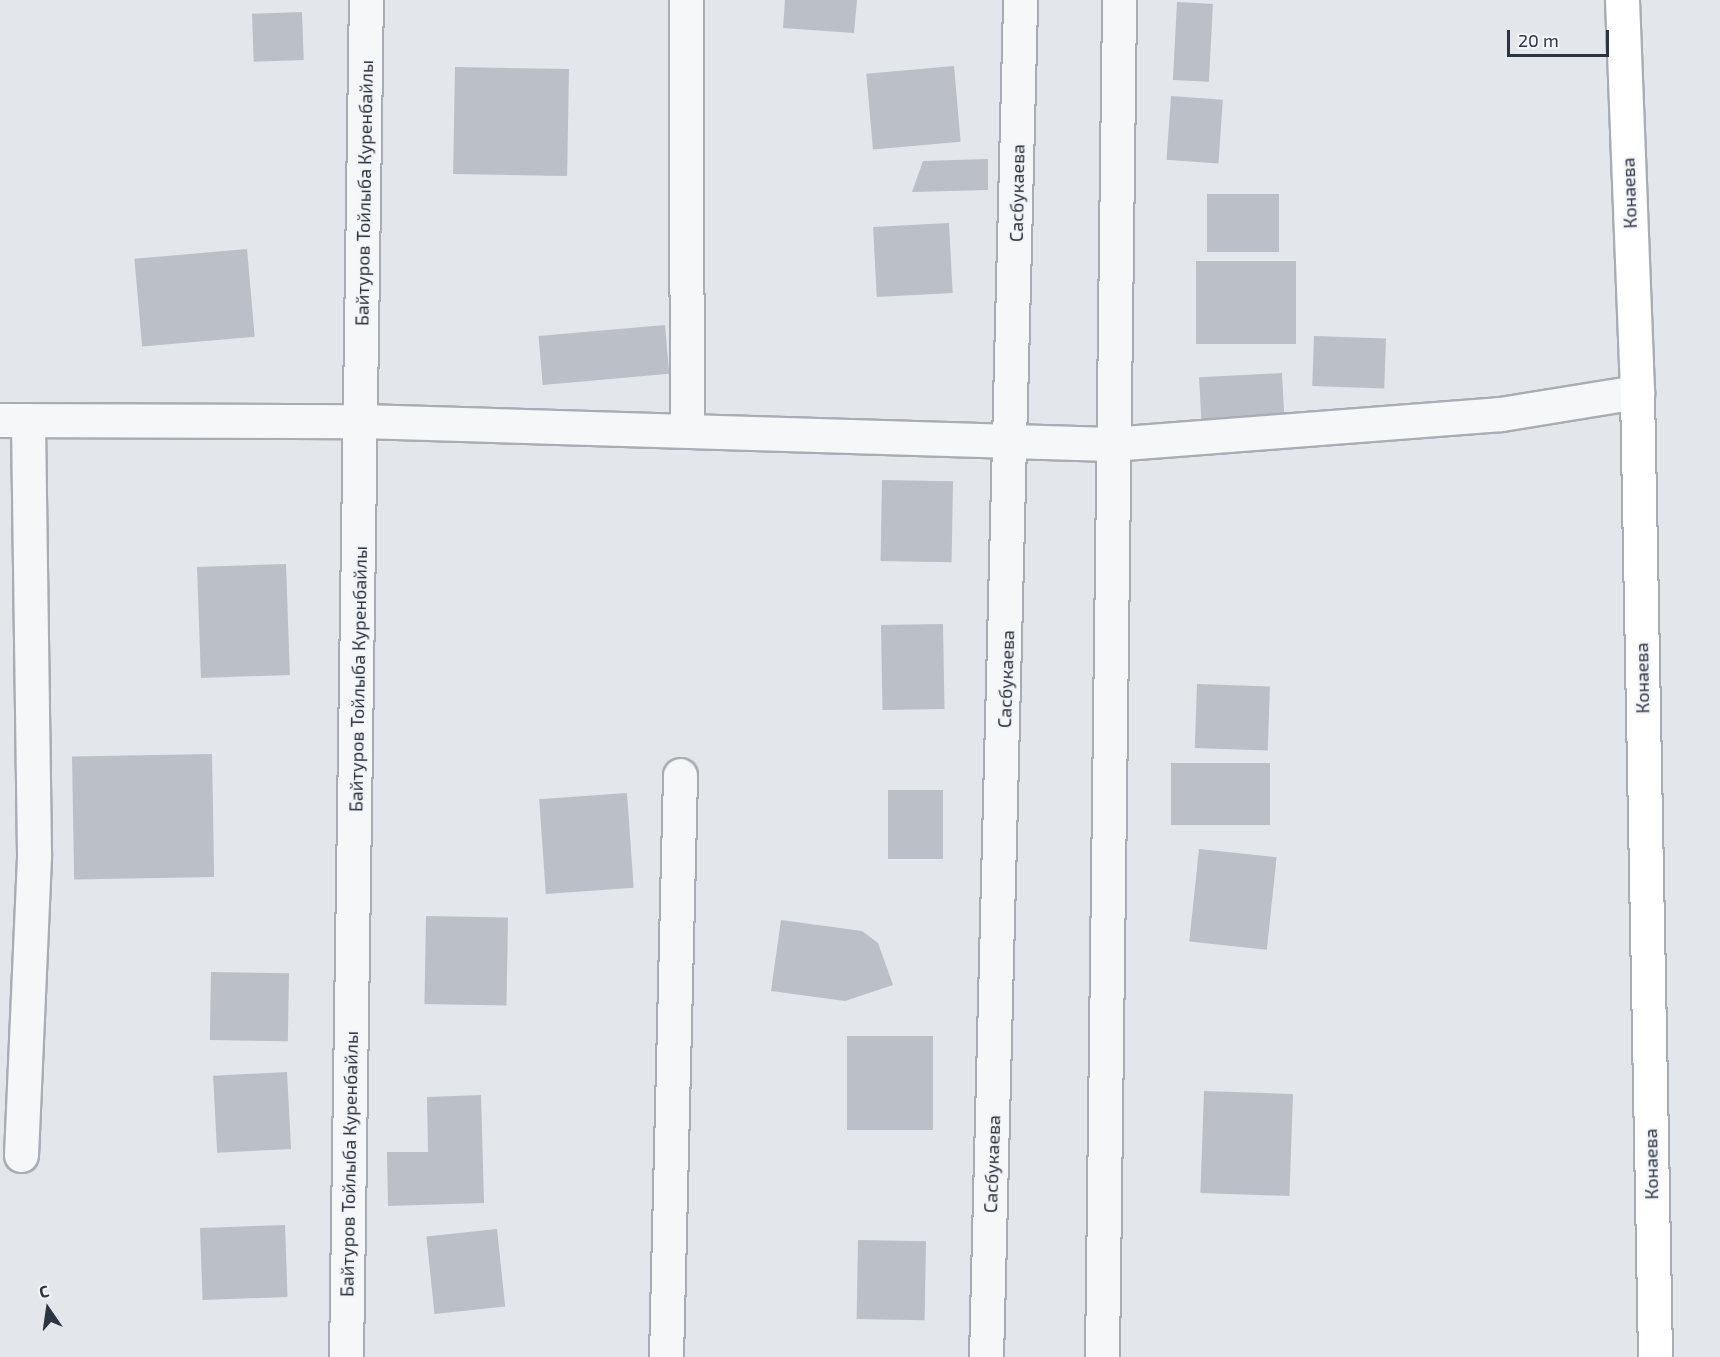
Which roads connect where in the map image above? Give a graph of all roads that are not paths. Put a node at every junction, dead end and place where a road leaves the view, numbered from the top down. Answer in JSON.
{"nodes":[{"id":1,"x":366,"y":0,"type":"edge"},
{"id":2,"x":686,"y":0,"type":"edge"},
{"id":3,"x":1020,"y":0,"type":"edge"},
{"id":4,"x":1119,"y":0,"type":"edge"},
{"id":5,"x":1622,"y":0,"type":"edge"},
{"id":6,"x":1637,"y":392,"type":"junction"},
{"id":7,"x":14,"y":420,"type":"edge"},
{"id":8,"x":362,"y":420,"type":"junction"},
{"id":9,"x":687,"y":430,"type":"junction"},
{"id":10,"x":1012,"y":440,"type":"junction"},
{"id":11,"x":1111,"y":444,"type":"junction"},
{"id":12,"x":680,"y":775,"type":"dead end"},
{"id":13,"x":21,"y":1155,"type":"dead end"},
{"id":14,"x":346,"y":1357,"type":"edge"},
{"id":15,"x":666,"y":1357,"type":"edge"},
{"id":16,"x":986,"y":1357,"type":"edge"},
{"id":17,"x":1102,"y":1357,"type":"edge"},
{"id":18,"x":1655,"y":1357,"type":"edge"}],
"edges":[{"from":1,"to":8,"type":"street","name":"Байтуров Тойлыба Куренбайлы"},
{"from":2,"to":9,"type":"street"},
{"from":3,"to":10,"type":"street","name":"Сасбукаева"},
{"from":4,"to":11,"type":"street"},
{"from":5,"to":6,"type":"main road","name":"Конаева"},
{"from":6,"to":11,"type":"street"},
{"from":6,"to":18,"type":"main road","name":"Конаева"},
{"from":7,"to":8,"type":"street"},
{"from":7,"to":13,"type":"street"},
{"from":8,"to":9,"type":"street"},
{"from":8,"to":14,"type":"street","name":"Байтуров Тойлыба Куренбайлы"},
{"from":9,"to":10,"type":"street"},
{"from":10,"to":11,"type":"street"},
{"from":10,"to":16,"type":"street","name":"Сасбукаева"},
{"from":11,"to":17,"type":"street"},
{"from":12,"to":15,"type":"street"}]}
